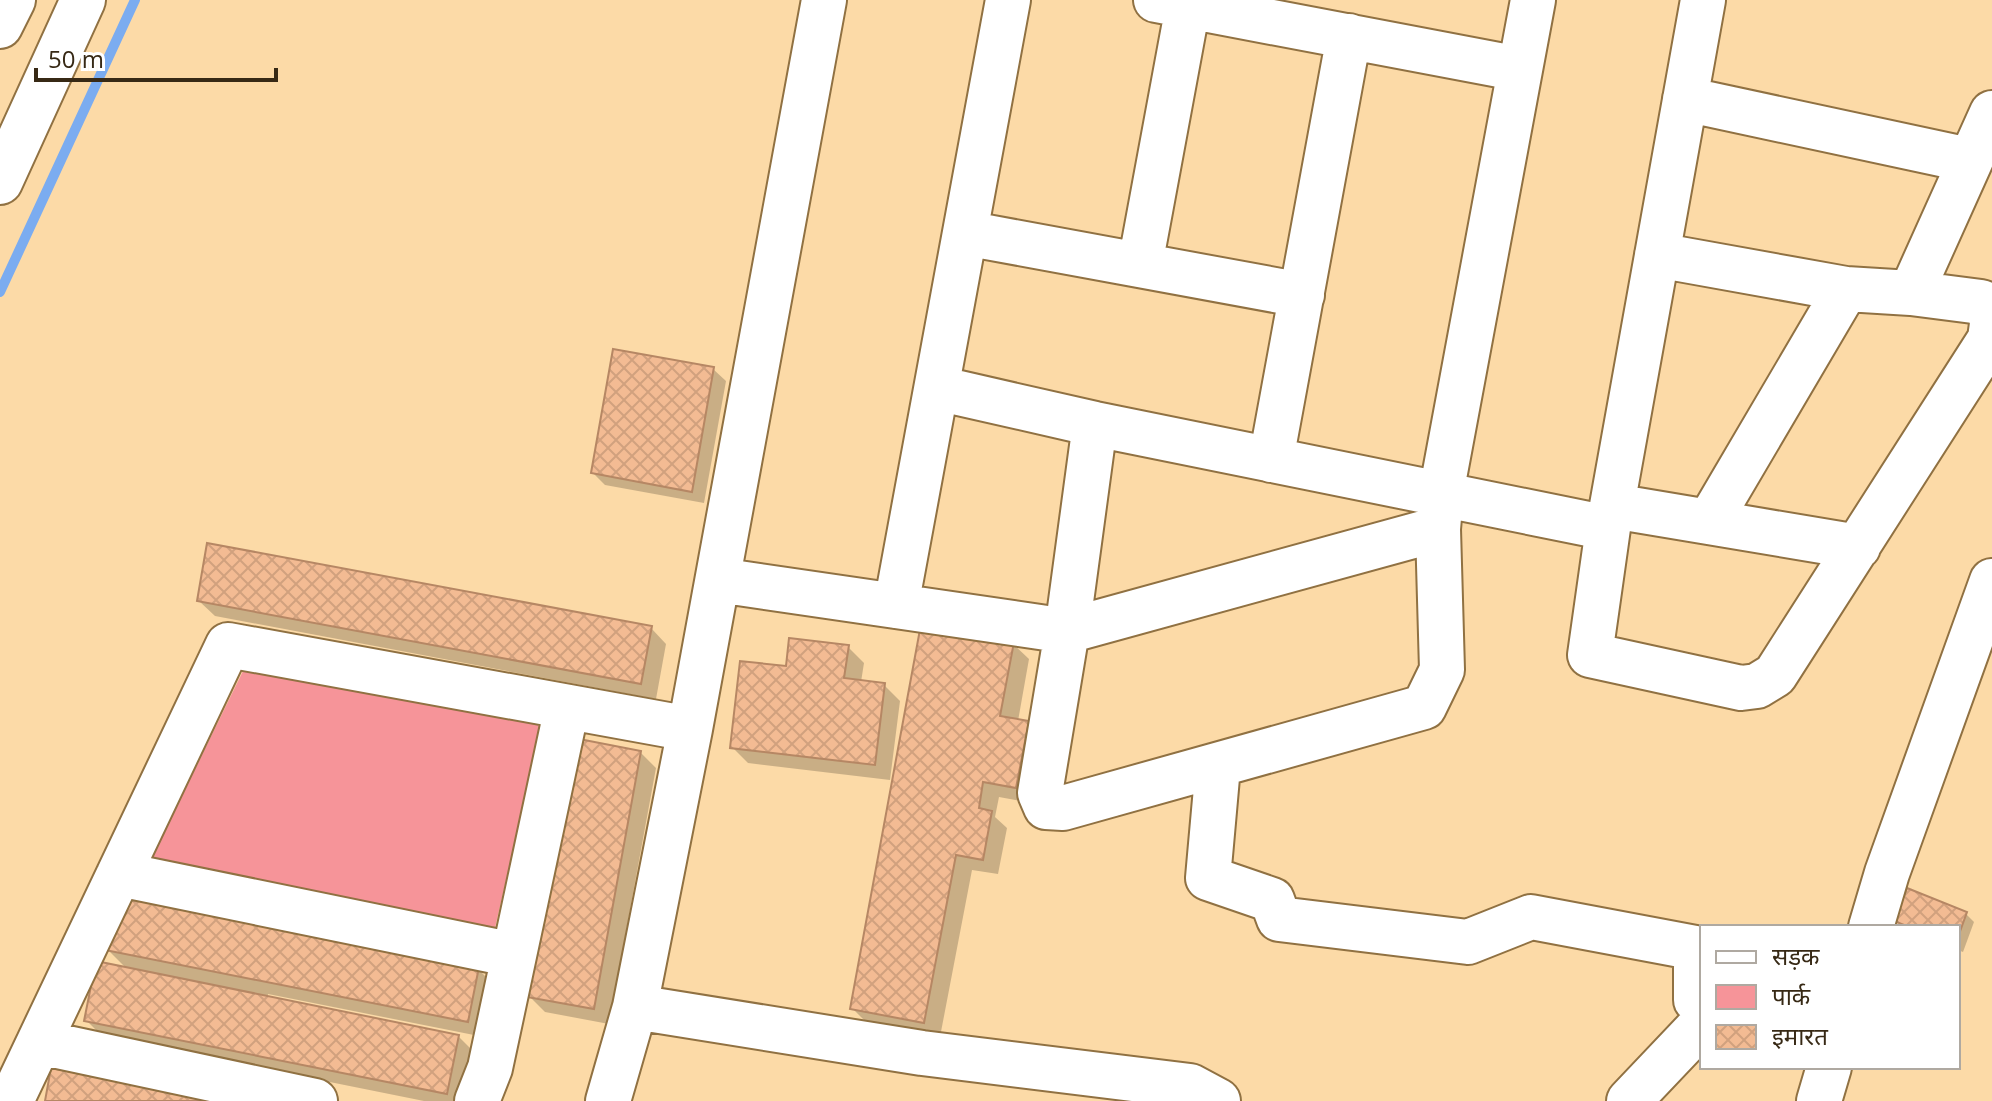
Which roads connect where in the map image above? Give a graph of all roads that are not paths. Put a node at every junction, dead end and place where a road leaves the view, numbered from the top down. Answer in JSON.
{"nodes":[{"id":1,"x":13,"y":0,"type":"edge"},
{"id":2,"x":83,"y":0,"type":"edge"},
{"id":3,"x":824,"y":0,"type":"edge"},
{"id":4,"x":1008,"y":0,"type":"edge"},
{"id":5,"x":1533,"y":0,"type":"edge"},
{"id":6,"x":1703,"y":0,"type":"edge"},
{"id":7,"x":1172,"y":3,"type":"edge"},
{"id":8,"x":0,"y":26,"type":"edge"},
{"id":9,"x":1349,"y":36,"type":"junction"},
{"id":10,"x":1520,"y":69,"type":"junction"},
{"id":11,"x":1685,"y":99,"type":"junction"},
{"id":12,"x":1992,"y":113,"type":"edge"},
{"id":13,"x":1969,"y":160,"type":"junction"},
{"id":14,"x":0,"y":182,"type":"edge"},
{"id":15,"x":965,"y":233,"type":"junction"},
{"id":16,"x":1657,"y":255,"type":"junction"},
{"id":17,"x":1140,"y":265,"type":"junction"},
{"id":18,"x":1846,"y":289,"type":"junction"},
{"id":19,"x":1911,"y":293,"type":"junction"},
{"id":20,"x":1302,"y":295,"type":"junction"},
{"id":21,"x":1992,"y":316,"type":"edge"},
{"id":22,"x":1992,"y":324,"type":"edge"},
{"id":23,"x":937,"y":388,"type":"junction"},
{"id":24,"x":1095,"y":424,"type":"junction"},
{"id":25,"x":1271,"y":460,"type":"junction"},
{"id":26,"x":1439,"y":512,"type":"junction"},
{"id":27,"x":1610,"y":517,"type":"junction"},
{"id":28,"x":1709,"y":522,"type":"junction"},
{"id":29,"x":1858,"y":547,"type":"junction"},
{"id":30,"x":718,"y":580,"type":"junction"},
{"id":31,"x":1992,"y":581,"type":"edge"},
{"id":32,"x":896,"y":606,"type":"junction"},
{"id":33,"x":1067,"y":631,"type":"junction"},
{"id":34,"x":567,"y":707,"type":"junction"},
{"id":35,"x":690,"y":729,"type":"junction"},
{"id":36,"x":1218,"y":766,"type":"junction"},
{"id":37,"x":119,"y":874,"type":"junction"},
{"id":38,"x":1872,"y":925,"type":"edge"},
{"id":39,"x":514,"y":955,"type":"junction"},
{"id":40,"x":1700,"y":1003,"type":"edge"},
{"id":41,"x":635,"y":1007,"type":"junction"},
{"id":42,"x":1700,"y":1026,"type":"edge"},
{"id":43,"x":39,"y":1042,"type":"junction"},
{"id":44,"x":1828,"y":1069,"type":"edge"},
{"id":45,"x":11,"y":1101,"type":"edge"},
{"id":46,"x":315,"y":1101,"type":"edge"},
{"id":47,"x":477,"y":1101,"type":"edge"},
{"id":48,"x":608,"y":1101,"type":"edge"},
{"id":49,"x":1218,"y":1101,"type":"edge"},
{"id":50,"x":1629,"y":1101,"type":"edge"},
{"id":51,"x":1819,"y":1101,"type":"edge"}],
"edges":[{"from":1,"to":8,"type":"street"},
{"from":2,"to":14,"type":"street"},
{"from":3,"to":30,"type":"street"},
{"from":4,"to":15,"type":"street"},
{"from":5,"to":10,"type":"street"},
{"from":6,"to":11,"type":"street"},
{"from":7,"to":9,"type":"street"},
{"from":7,"to":17,"type":"street"},
{"from":9,"to":10,"type":"street"},
{"from":9,"to":20,"type":"street"},
{"from":10,"to":26,"type":"street"},
{"from":11,"to":13,"type":"street"},
{"from":11,"to":16,"type":"street"},
{"from":12,"to":13,"type":"street"},
{"from":13,"to":19,"type":"street"},
{"from":15,"to":17,"type":"street"},
{"from":15,"to":23,"type":"street"},
{"from":16,"to":18,"type":"street"},
{"from":16,"to":27,"type":"street"},
{"from":17,"to":20,"type":"street"},
{"from":18,"to":19,"type":"street"},
{"from":18,"to":28,"type":"street"},
{"from":19,"to":21,"type":"street"},
{"from":20,"to":25,"type":"street"},
{"from":22,"to":29,"type":"street"},
{"from":23,"to":24,"type":"street"},
{"from":23,"to":32,"type":"street"},
{"from":24,"to":25,"type":"street"},
{"from":24,"to":33,"type":"street"},
{"from":25,"to":26,"type":"street"},
{"from":26,"to":27,"type":"street"},
{"from":26,"to":33,"type":"street"},
{"from":26,"to":36,"type":"street"},
{"from":27,"to":28,"type":"street"},
{"from":27,"to":29,"type":"street"},
{"from":28,"to":29,"type":"street"},
{"from":30,"to":32,"type":"street"},
{"from":30,"to":35,"type":"street"},
{"from":31,"to":38,"type":"street"},
{"from":32,"to":33,"type":"street"},
{"from":33,"to":36,"type":"street"},
{"from":34,"to":35,"type":"street"},
{"from":34,"to":37,"type":"street"},
{"from":34,"to":39,"type":"street"},
{"from":35,"to":41,"type":"street"},
{"from":36,"to":40,"type":"street"},
{"from":37,"to":39,"type":"street"},
{"from":37,"to":43,"type":"street"},
{"from":39,"to":47,"type":"street"},
{"from":41,"to":48,"type":"street"},
{"from":41,"to":49,"type":"street"},
{"from":42,"to":50,"type":"street"},
{"from":43,"to":45,"type":"street"},
{"from":43,"to":46,"type":"street"},
{"from":44,"to":51,"type":"street"}]}
